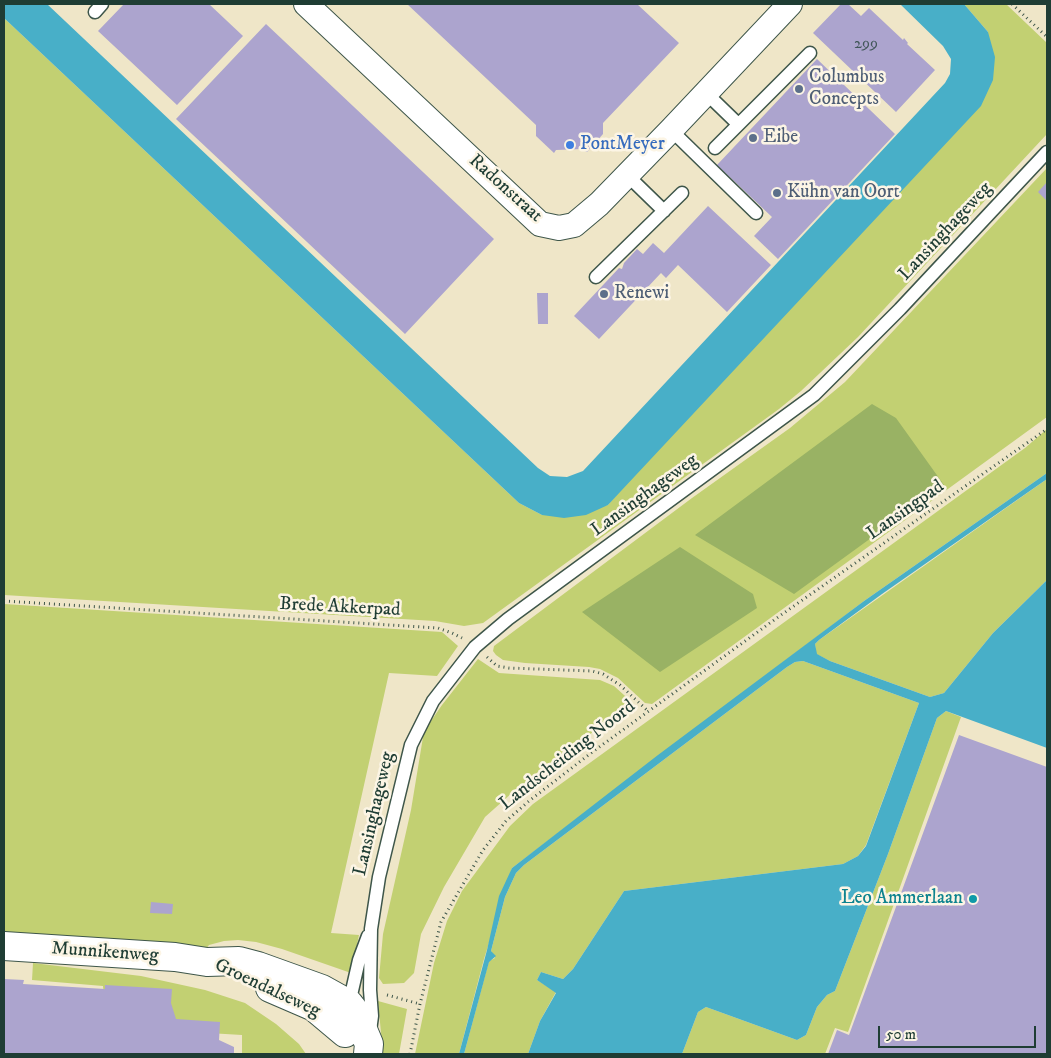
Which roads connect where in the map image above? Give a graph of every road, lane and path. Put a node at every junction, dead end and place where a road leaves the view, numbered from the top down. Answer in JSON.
{"nodes":[{"id":1,"x":306,"y":4,"type":"edge"},
{"id":2,"x":790,"y":4,"type":"edge"},
{"id":3,"x":1012,"y":4,"type":"edge"},
{"id":4,"x":1047,"y":37,"type":"edge"},
{"id":5,"x":810,"y":53,"type":"dead end"},
{"id":6,"x":706,"y":93,"type":"junction"},
{"id":7,"x":738,"y":124,"type":"junction"},
{"id":8,"x":671,"y":130,"type":"junction"},
{"id":9,"x":715,"y":148,"type":"dead end"},
{"id":10,"x":1047,"y":152,"type":"edge"},
{"id":11,"x":627,"y":175,"type":"junction"},
{"id":12,"x":682,"y":193,"type":"dead end"},
{"id":13,"x":664,"y":211,"type":"junction"},
{"id":14,"x":756,"y":214,"type":"dead end"},
{"id":15,"x":596,"y":277,"type":"dead end"},
{"id":16,"x":1047,"y":429,"type":"edge"},
{"id":17,"x":4,"y":601,"type":"edge"},
{"id":18,"x":781,"y":615,"type":"joint"},
{"id":19,"x":475,"y":647,"type":"junction"},
{"id":20,"x":648,"y":712,"type":"junction"},
{"id":21,"x":371,"y":929,"type":"junction"},
{"id":22,"x":4,"y":946,"type":"edge"},
{"id":23,"x":207,"y":962,"type":"junction"},
{"id":24,"x":349,"y":1004,"type":"junction"},
{"id":25,"x":357,"y":1046,"type":"edge"},
{"id":26,"x":410,"y":1054,"type":"edge"}],
"edges":[{"from":1,"to":11,"type":"street","name":"Radonstraat"},
{"from":2,"to":6,"type":"street","name":"Radonstraat"},
{"from":3,"to":4,"type":"path"},
{"from":5,"to":7,"type":"lane"},
{"from":6,"to":7,"type":"lane"},
{"from":6,"to":8,"type":"street","name":"Radonstraat"},
{"from":7,"to":9,"type":"lane"},
{"from":8,"to":11,"type":"street","name":"Radonstraat"},
{"from":8,"to":14,"type":"lane"},
{"from":10,"to":19,"type":"lane","name":"Lansinghageweg"},
{"from":11,"to":13,"type":"lane"},
{"from":12,"to":13,"type":"lane"},
{"from":13,"to":15,"type":"lane"},
{"from":16,"to":18,"type":"path","name":"Lansingpad"},
{"from":17,"to":19,"type":"path","name":"Brede Akkerpad"},
{"from":18,"to":20,"type":"path","name":"Landscheiding Noord"},
{"from":19,"to":20,"type":"path","name":"Brede Akkerpad"},
{"from":19,"to":21,"type":"lane","name":"Lansinghageweg"},
{"from":20,"to":26,"type":"path","name":"Landscheiding Noord"},
{"from":21,"to":24,"type":"lane","name":"Lansinghageweg"},
{"from":21,"to":25,"type":"lane","name":"Lansinghageweg"},
{"from":22,"to":23,"type":"street","name":"Munnikenweg"},
{"from":23,"to":24,"type":"street","name":"Groendalseweg"},
{"from":23,"to":25,"type":"street","name":"Groendalseweg"},
{"from":24,"to":25,"type":"street","name":"Groendalseweg"}]}
